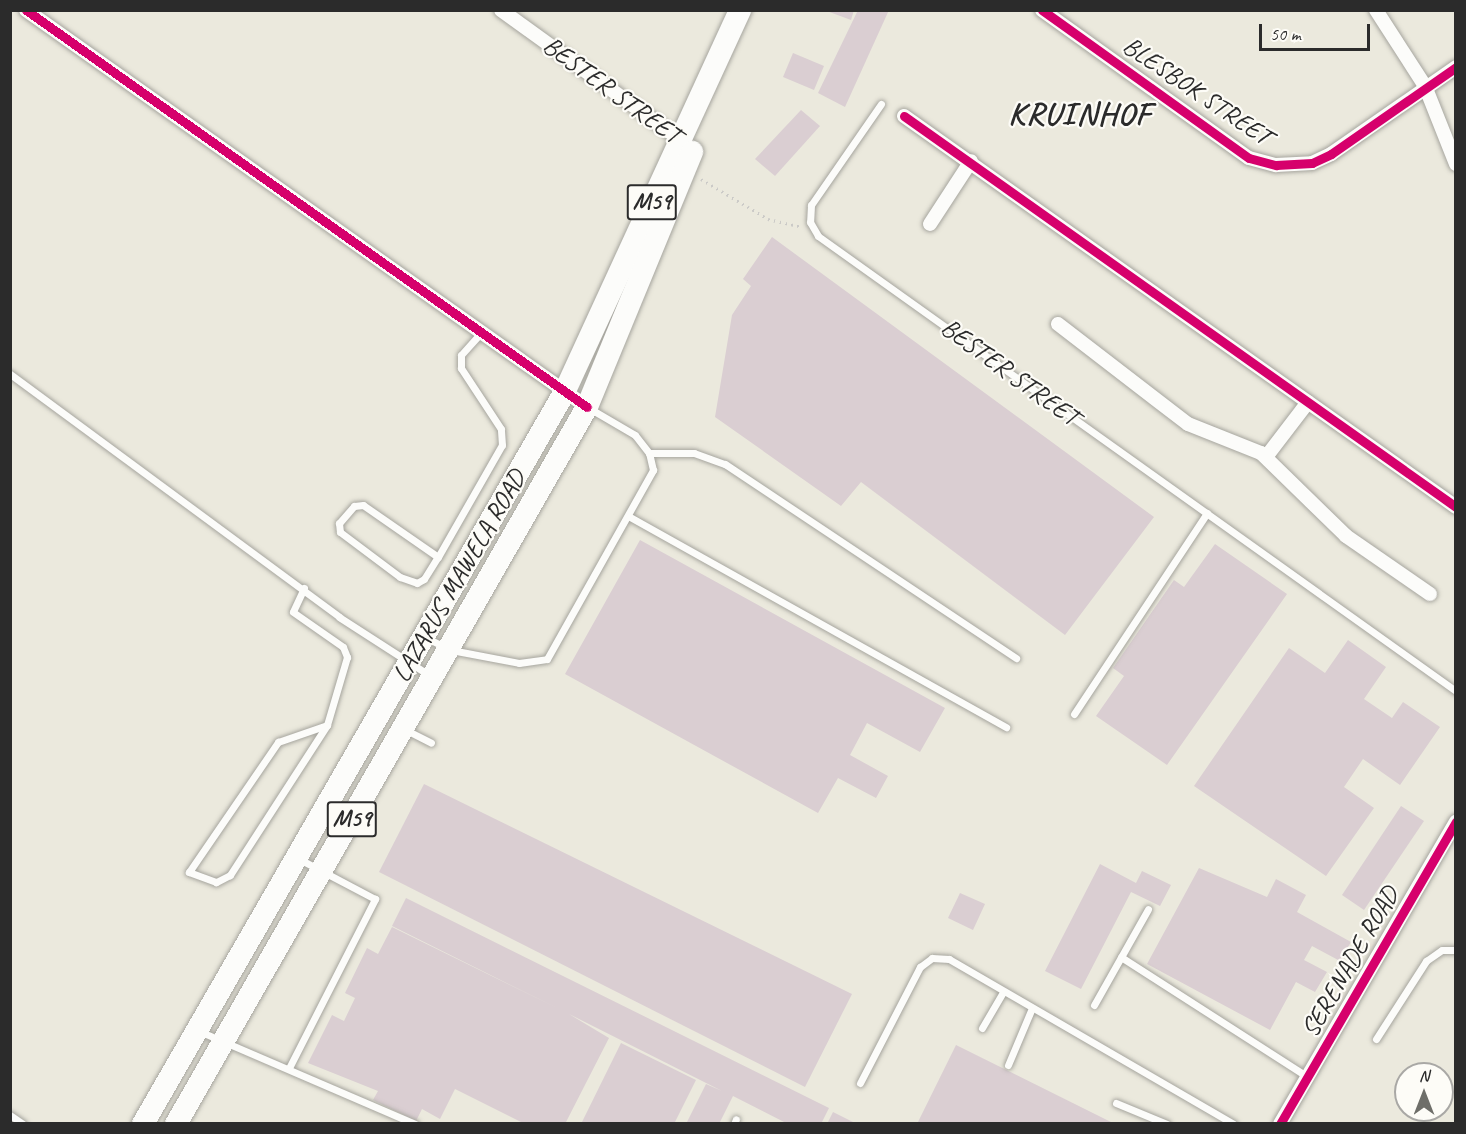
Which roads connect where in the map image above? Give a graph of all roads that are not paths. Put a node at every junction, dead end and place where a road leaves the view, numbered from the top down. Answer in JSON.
{"nodes":[{"id":1,"x":26,"y":10,"type":"edge"},
{"id":2,"x":740,"y":10,"type":"edge"},
{"id":3,"x":754,"y":10,"type":"edge"},
{"id":4,"x":1042,"y":10,"type":"edge"},
{"id":5,"x":1376,"y":10,"type":"edge"},
{"id":6,"x":507,"y":12,"type":"edge"},
{"id":7,"x":1455,"y":67,"type":"edge"},
{"id":8,"x":1425,"y":86,"type":"junction"},
{"id":9,"x":881,"y":104,"type":"dead end"},
{"id":10,"x":904,"y":116,"type":"dead end"},
{"id":11,"x":687,"y":144,"type":"junction"},
{"id":12,"x":971,"y":161,"type":"junction"},
{"id":13,"x":1455,"y":164,"type":"edge"},
{"id":14,"x":930,"y":224,"type":"dead end"},
{"id":15,"x":1058,"y":324,"type":"dead end"},
{"id":16,"x":480,"y":333,"type":"junction"},
{"id":17,"x":10,"y":374,"type":"edge"},
{"id":18,"x":564,"y":393,"type":"junction"},
{"id":19,"x":1308,"y":402,"type":"junction"},
{"id":20,"x":586,"y":407,"type":"junction"},
{"id":21,"x":650,"y":453,"type":"junction"},
{"id":22,"x":1266,"y":457,"type":"junction"},
{"id":23,"x":1455,"y":507,"type":"edge"},
{"id":24,"x":1208,"y":513,"type":"junction"},
{"id":25,"x":630,"y":517,"type":"junction"},
{"id":26,"x":438,"y":557,"type":"junction"},
{"id":27,"x":304,"y":588,"type":"junction"},
{"id":28,"x":1430,"y":594,"type":"dead end"},
{"id":29,"x":423,"y":636,"type":"junction"},
{"id":30,"x":451,"y":650,"type":"junction"},
{"id":31,"x":1016,"y":658,"type":"dead end"},
{"id":32,"x":407,"y":664,"type":"junction"},
{"id":33,"x":434,"y":677,"type":"junction"},
{"id":34,"x":1455,"y":691,"type":"edge"},
{"id":35,"x":1074,"y":714,"type":"dead end"},
{"id":36,"x":327,"y":725,"type":"junction"},
{"id":37,"x":1006,"y":727,"type":"dead end"},
{"id":38,"x":404,"y":729,"type":"junction"},
{"id":39,"x":431,"y":743,"type":"dead end"},
{"id":40,"x":1455,"y":820,"type":"edge"},
{"id":41,"x":294,"y":856,"type":"junction"},
{"id":42,"x":320,"y":871,"type":"junction"},
{"id":43,"x":1148,"y":909,"type":"dead end"},
{"id":44,"x":1455,"y":950,"type":"edge"},
{"id":45,"x":1122,"y":957,"type":"junction"},
{"id":46,"x":1003,"y":992,"type":"junction"},
{"id":47,"x":1094,"y":1005,"type":"dead end"},
{"id":48,"x":1032,"y":1008,"type":"junction"},
{"id":49,"x":982,"y":1028,"type":"dead end"},
{"id":50,"x":194,"y":1029,"type":"junction"},
{"id":51,"x":1377,"y":1039,"type":"dead end"},
{"id":52,"x":220,"y":1041,"type":"junction"},
{"id":53,"x":1008,"y":1065,"type":"dead end"},
{"id":54,"x":289,"y":1068,"type":"junction"},
{"id":55,"x":1308,"y":1077,"type":"junction"},
{"id":56,"x":860,"y":1083,"type":"dead end"},
{"id":57,"x":1116,"y":1103,"type":"dead end"},
{"id":58,"x":10,"y":1115,"type":"edge"},
{"id":59,"x":23,"y":1124,"type":"edge"},
{"id":60,"x":143,"y":1124,"type":"edge"},
{"id":61,"x":176,"y":1124,"type":"edge"},
{"id":62,"x":415,"y":1124,"type":"edge"},
{"id":63,"x":1167,"y":1124,"type":"edge"},
{"id":64,"x":1234,"y":1124,"type":"edge"},
{"id":65,"x":1280,"y":1124,"type":"edge"}],
"edges":[{"from":1,"to":16,"type":"street"},
{"from":2,"to":11,"type":"main road","name":"LAZARUS MAWELA ROAD","number":"M59"},
{"from":3,"to":11,"type":"main road","name":"LAZARUS MAWELA ROAD","number":"M59"},
{"from":4,"to":8,"type":"street","name":"BLESBOK STREET"},
{"from":5,"to":8,"type":"street"},
{"from":6,"to":11,"type":"street","name":"BESTER STREET"},
{"from":7,"to":8,"type":"street","name":"BLESBOK STREET"},
{"from":8,"to":13,"type":"street"},
{"from":9,"to":24,"type":"lane","name":"BESTER STREET"},
{"from":10,"to":12,"type":"street"},
{"from":11,"to":18,"type":"main road","name":"LAZARUS MAWELA ROAD","number":"M59"},
{"from":11,"to":20,"type":"main road","name":"LAZARUS MAWELA ROAD","number":"M59"},
{"from":12,"to":14,"type":"street"},
{"from":12,"to":19,"type":"street"},
{"from":15,"to":22,"type":"street"},
{"from":16,"to":18,"type":"street"},
{"from":16,"to":26,"type":"lane"},
{"from":17,"to":27,"type":"lane"},
{"from":18,"to":20,"type":"street"},
{"from":18,"to":29,"type":"main road","name":"LAZARUS MAWELA ROAD","number":"M59"},
{"from":19,"to":22,"type":"street"},
{"from":19,"to":23,"type":"street"},
{"from":20,"to":21,"type":"lane"},
{"from":20,"to":30,"type":"main road","name":"LAZARUS MAWELA ROAD","number":"M59"},
{"from":21,"to":25,"type":"lane"},
{"from":21,"to":31,"type":"lane"},
{"from":22,"to":28,"type":"street"},
{"from":24,"to":34,"type":"lane","name":"BESTER STREET"},
{"from":24,"to":35,"type":"lane"},
{"from":25,"to":30,"type":"lane"},
{"from":25,"to":37,"type":"lane"},
{"from":26,"to":26,"type":"lane"},
{"from":27,"to":32,"type":"lane"},
{"from":27,"to":36,"type":"lane"},
{"from":29,"to":30,"type":"lane"},
{"from":29,"to":32,"type":"main road","name":"LAZARUS MAWELA ROAD","number":"M59"},
{"from":30,"to":33,"type":"main road","name":"LAZARUS MAWELA ROAD","number":"M59"},
{"from":32,"to":33,"type":"lane"},
{"from":32,"to":41,"type":"main road","name":"LAZARUS MAWELA ROAD","number":"M59"},
{"from":33,"to":38,"type":"main road","name":"LAZARUS MAWELA ROAD","number":"M59"},
{"from":36,"to":36,"type":"lane"},
{"from":38,"to":39,"type":"lane"},
{"from":38,"to":42,"type":"main road","name":"LAZARUS MAWELA ROAD","number":"M59"},
{"from":40,"to":55,"type":"street","name":"SERENADE ROAD"},
{"from":41,"to":42,"type":"lane"},
{"from":41,"to":50,"type":"main road","name":"LAZARUS MAWELA ROAD","number":"M59"},
{"from":42,"to":52,"type":"main road","name":"LAZARUS MAWELA ROAD","number":"M59"},
{"from":42,"to":54,"type":"lane"},
{"from":43,"to":45,"type":"lane"},
{"from":44,"to":51,"type":"lane"},
{"from":45,"to":47,"type":"lane"},
{"from":45,"to":55,"type":"lane"},
{"from":46,"to":48,"type":"lane"},
{"from":46,"to":49,"type":"lane"},
{"from":46,"to":56,"type":"lane"},
{"from":48,"to":53,"type":"lane"},
{"from":48,"to":64,"type":"lane"},
{"from":50,"to":52,"type":"lane"},
{"from":50,"to":60,"type":"main road","name":"LAZARUS MAWELA ROAD","number":"M59"},
{"from":52,"to":54,"type":"lane"},
{"from":52,"to":61,"type":"main road","name":"LAZARUS MAWELA ROAD","number":"M59"},
{"from":54,"to":62,"type":"lane"},
{"from":55,"to":65,"type":"street","name":"SERENADE ROAD"},
{"from":57,"to":63,"type":"lane"},
{"from":58,"to":59,"type":"lane"}]}
